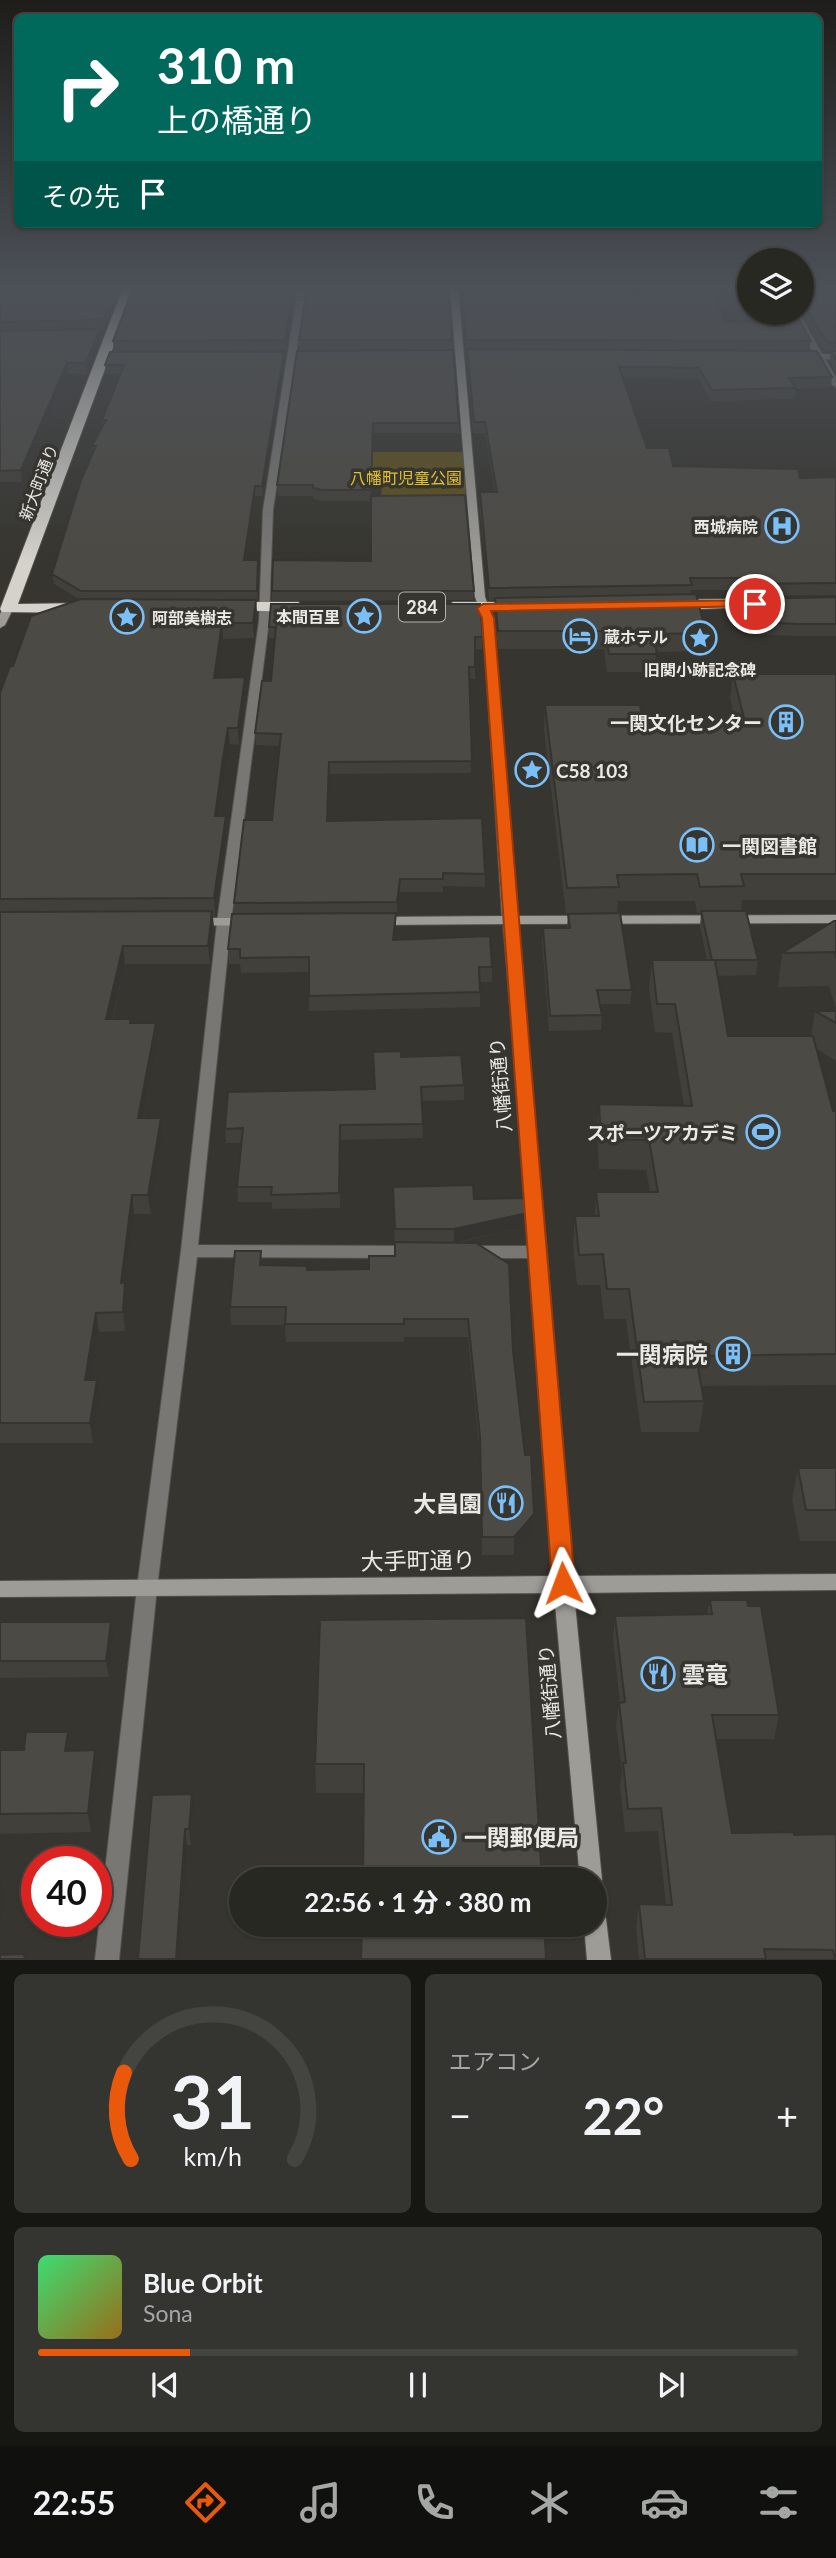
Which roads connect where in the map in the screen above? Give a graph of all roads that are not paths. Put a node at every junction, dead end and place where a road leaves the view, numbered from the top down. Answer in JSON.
{"nodes":[{"id":1,"x":100,"y":379,"type":"edge"},
{"id":2,"x":293,"y":379,"type":"edge"},
{"id":3,"x":463,"y":379,"type":"edge"},
{"id":4,"x":796,"y":603,"type":"edge"},
{"id":5,"x":648,"y":605,"type":"edge"},
{"id":6,"x":218,"y":607,"type":"edge"},
{"id":7,"x":265,"y":607,"type":"junction"},
{"id":8,"x":320,"y":607,"type":"edge"},
{"id":9,"x":443,"y":607,"type":"edge"},
{"id":10,"x":541,"y":607,"type":"edge"},
{"id":11,"x":96,"y":608,"type":"edge"},
{"id":12,"x":483,"y":608,"type":"junction"},
{"id":13,"x":8,"y":609,"type":"junction"},
{"id":14,"x":0,"y":625,"type":"edge"},
{"id":15,"x":836,"y":919,"type":"edge"},
{"id":16,"x":509,"y":920,"type":"junction"},
{"id":17,"x":265,"y":921,"type":"edge"},
{"id":18,"x":360,"y":921,"type":"edge"},
{"id":19,"x":185,"y":922,"type":"edge"},
{"id":20,"x":224,"y":922,"type":"junction"},
{"id":21,"x":189,"y":1251,"type":"junction"},
{"id":22,"x":431,"y":1252,"type":"edge"},
{"id":23,"x":458,"y":1252,"type":"edge"},
{"id":24,"x":539,"y":1252,"type":"junction"},
{"id":25,"x":836,"y":1582,"type":"edge"},
{"id":26,"x":563,"y":1583,"type":"junction"},
{"id":27,"x":147,"y":1588,"type":"junction"},
{"id":28,"x":0,"y":1589,"type":"edge"},
{"id":29,"x":590,"y":1867,"type":"edge"},
{"id":30,"x":597,"y":1937,"type":"edge"},
{"id":31,"x":107,"y":1959,"type":"edge"},
{"id":32,"x":599,"y":1959,"type":"edge"}],
"edges":[{"from":1,"to":13,"type":"highway","name":"新大町通り"},
{"from":2,"to":7,"type":"street"},
{"from":3,"to":12,"type":"street","name":"八幡街通り"},
{"from":4,"to":5,"type":"highway"},
{"from":6,"to":7,"type":"highway"},
{"from":7,"to":8,"type":"highway"},
{"from":7,"to":20,"type":"street"},
{"from":9,"to":12,"type":"highway","number":"284"},
{"from":10,"to":12,"type":"highway","number":"284"},
{"from":11,"to":13,"type":"highway"},
{"from":12,"to":16,"type":"street","name":"八幡街通り"},
{"from":13,"to":14,"type":"street"},
{"from":15,"to":16,"type":"street"},
{"from":16,"to":18,"type":"street"},
{"from":16,"to":24,"type":"street","name":"八幡街通り"},
{"from":17,"to":20,"type":"street"},
{"from":19,"to":20,"type":"street"},
{"from":20,"to":21,"type":"street"},
{"from":21,"to":22,"type":"street"},
{"from":21,"to":27,"type":"street"},
{"from":23,"to":24,"type":"street"},
{"from":24,"to":26,"type":"street","name":"八幡街通り"},
{"from":25,"to":26,"type":"street","name":"大手町通り"},
{"from":26,"to":27,"type":"street","name":"大手町通り"},
{"from":26,"to":29,"type":"street","name":"八幡街通り"},
{"from":27,"to":28,"type":"street","name":"大手町通り"},
{"from":27,"to":31,"type":"street"},
{"from":30,"to":32,"type":"street"}]}
